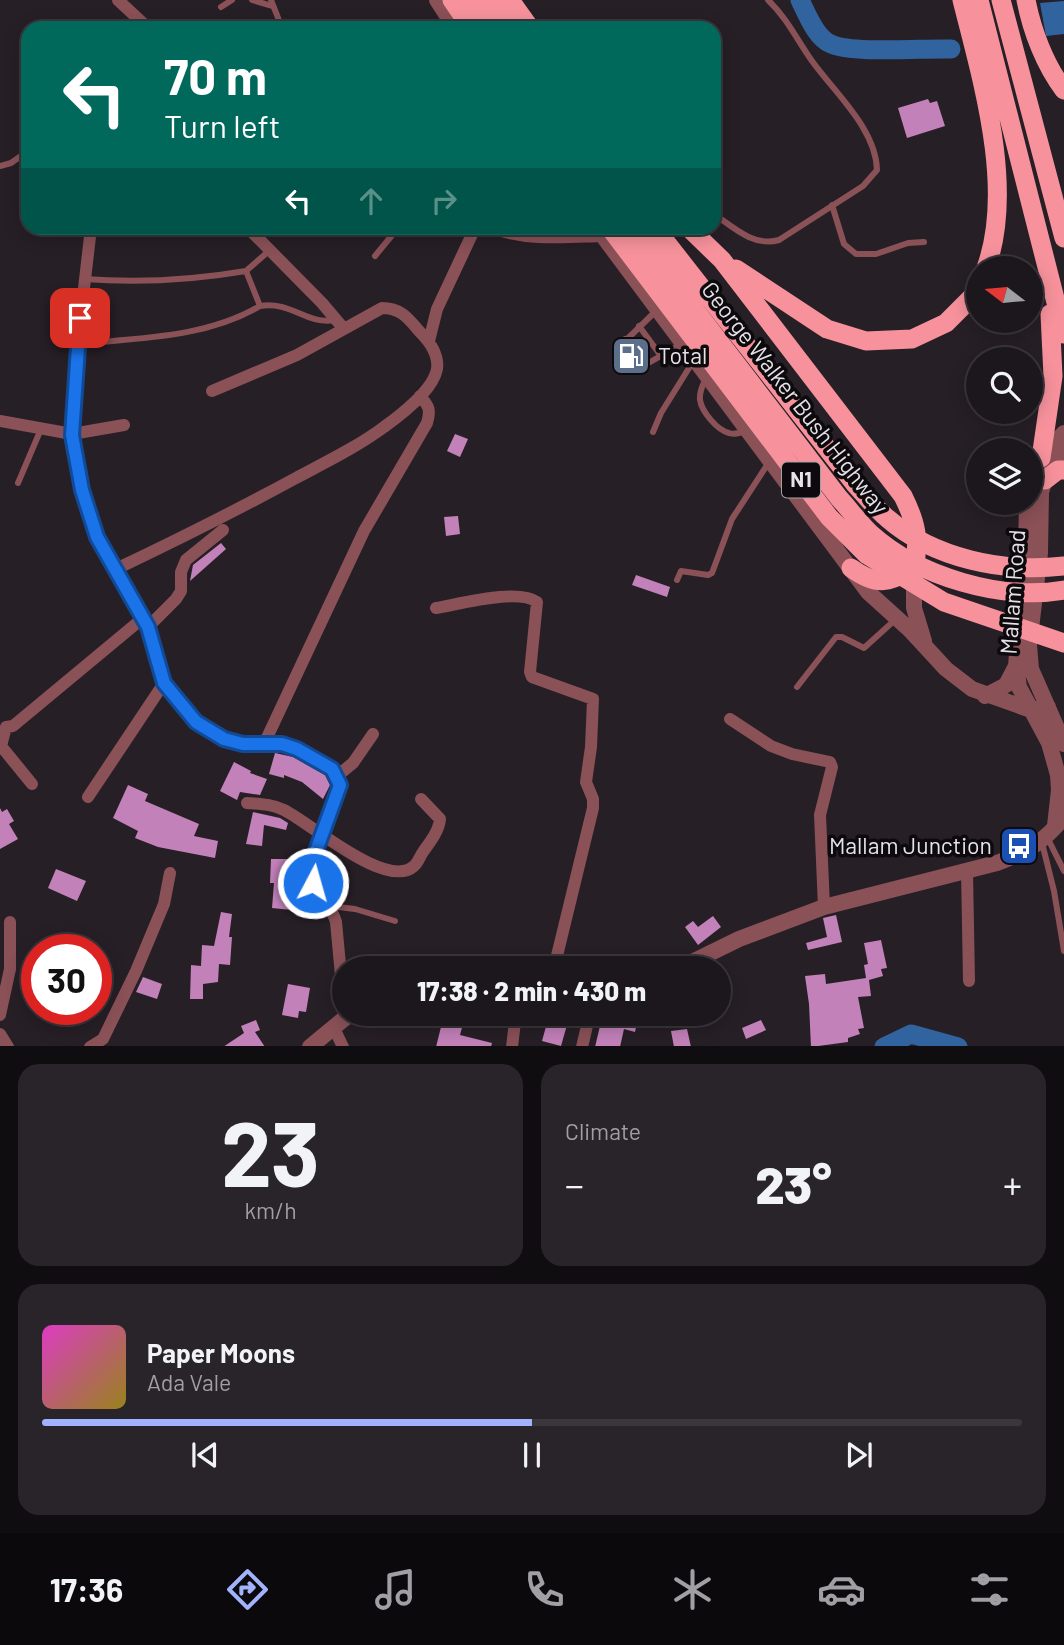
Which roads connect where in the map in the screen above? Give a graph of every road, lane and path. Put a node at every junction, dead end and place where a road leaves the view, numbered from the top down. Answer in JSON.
{"nodes":[{"id":1,"x":118,"y":0,"type":"edge"},
{"id":2,"x":232,"y":0,"type":"edge"},
{"id":3,"x":252,"y":0,"type":"edge"},
{"id":4,"x":437,"y":0,"type":"edge"},
{"id":5,"x":452,"y":0,"type":"edge"},
{"id":6,"x":472,"y":0,"type":"edge"},
{"id":7,"x":490,"y":0,"type":"edge"},
{"id":8,"x":510,"y":0,"type":"edge"},
{"id":9,"x":768,"y":0,"type":"edge"},
{"id":10,"x":962,"y":0,"type":"edge"},
{"id":11,"x":979,"y":0,"type":"edge"},
{"id":12,"x":1001,"y":0,"type":"edge"},
{"id":13,"x":1026,"y":0,"type":"edge"},
{"id":14,"x":272,"y":3,"type":"edge"},
{"id":15,"x":221,"y":6,"type":"dead end"},
{"id":16,"x":140,"y":21,"type":"edge"},
{"id":17,"x":281,"y":21,"type":"edge"},
{"id":18,"x":450,"y":21,"type":"edge"},
{"id":19,"x":466,"y":21,"type":"edge"},
{"id":20,"x":486,"y":21,"type":"edge"},
{"id":21,"x":505,"y":21,"type":"edge"},
{"id":22,"x":525,"y":21,"type":"edge"},
{"id":23,"x":1060,"y":85,"type":"edge"},
{"id":24,"x":21,"y":156,"type":"edge"},
{"id":25,"x":0,"y":166,"type":"edge"},
{"id":26,"x":832,"y":205,"type":"junction"},
{"id":27,"x":721,"y":218,"type":"edge"},
{"id":28,"x":90,"y":235,"type":"edge"},
{"id":29,"x":255,"y":235,"type":"edge"},
{"id":30,"x":392,"y":235,"type":"edge"},
{"id":31,"x":472,"y":235,"type":"edge"},
{"id":32,"x":521,"y":235,"type":"edge"},
{"id":33,"x":566,"y":235,"type":"edge"},
{"id":34,"x":606,"y":235,"type":"edge"},
{"id":35,"x":607,"y":235,"type":"edge"},
{"id":36,"x":637,"y":235,"type":"edge"},
{"id":37,"x":660,"y":235,"type":"edge"},
{"id":38,"x":697,"y":235,"type":"edge"},
{"id":39,"x":1064,"y":238,"type":"edge"},
{"id":40,"x":924,"y":242,"type":"dead end"},
{"id":41,"x":270,"y":250,"type":"junction"},
{"id":42,"x":375,"y":256,"type":"dead end"},
{"id":43,"x":990,"y":256,"type":"edge"},
{"id":44,"x":722,"y":260,"type":"junction"},
{"id":45,"x":246,"y":271,"type":"junction"},
{"id":46,"x":1049,"y":271,"type":"junction"},
{"id":47,"x":84,"y":279,"type":"junction"},
{"id":48,"x":966,"y":303,"type":"edge"},
{"id":49,"x":260,"y":306,"type":"junction"},
{"id":50,"x":658,"y":309,"type":"junction"},
{"id":51,"x":341,"y":324,"type":"junction"},
{"id":52,"x":639,"y":327,"type":"junction"},
{"id":53,"x":1064,"y":334,"type":"edge"},
{"id":54,"x":625,"y":339,"type":"junction"},
{"id":55,"x":429,"y":341,"type":"junction"},
{"id":56,"x":683,"y":343,"type":"junction"},
{"id":57,"x":77,"y":344,"type":"junction"},
{"id":58,"x":661,"y":356,"type":"junction"},
{"id":59,"x":695,"y":359,"type":"junction"},
{"id":60,"x":646,"y":365,"type":"junction"},
{"id":61,"x":707,"y":376,"type":"junction"},
{"id":62,"x":212,"y":391,"type":"dead end"},
{"id":63,"x":420,"y":396,"type":"junction"},
{"id":64,"x":0,"y":421,"type":"edge"},
{"id":65,"x":124,"y":425,"type":"dead end"},
{"id":66,"x":41,"y":429,"type":"junction"},
{"id":67,"x":748,"y":430,"type":"junction"},
{"id":68,"x":653,"y":432,"type":"dead end"},
{"id":69,"x":1064,"y":433,"type":"edge"},
{"id":70,"x":72,"y":435,"type":"junction"},
{"id":71,"x":1043,"y":445,"type":"edge"},
{"id":72,"x":1064,"y":452,"type":"edge"},
{"id":73,"x":1043,"y":456,"type":"edge"},
{"id":74,"x":770,"y":460,"type":"junction"},
{"id":75,"x":1064,"y":470,"type":"edge"},
{"id":76,"x":1043,"y":475,"type":"edge"},
{"id":77,"x":1043,"y":478,"type":"edge"},
{"id":78,"x":18,"y":483,"type":"dead end"},
{"id":79,"x":1027,"y":515,"type":"edge"},
{"id":80,"x":1041,"y":515,"type":"edge"},
{"id":81,"x":223,"y":530,"type":"dead end"},
{"id":82,"x":1064,"y":566,"type":"edge"},
{"id":83,"x":851,"y":568,"type":"junction"},
{"id":84,"x":914,"y":568,"type":"junction"},
{"id":85,"x":116,"y":569,"type":"junction"},
{"id":86,"x":677,"y":580,"type":"dead end"},
{"id":87,"x":1064,"y":590,"type":"edge"},
{"id":88,"x":436,"y":608,"type":"dead end"},
{"id":89,"x":897,"y":618,"type":"junction"},
{"id":90,"x":146,"y":623,"type":"junction"},
{"id":91,"x":1064,"y":643,"type":"edge"},
{"id":92,"x":926,"y":647,"type":"junction"},
{"id":93,"x":1016,"y":666,"type":"junction"},
{"id":94,"x":164,"y":683,"type":"junction"},
{"id":95,"x":797,"y":687,"type":"dead end"},
{"id":96,"x":985,"y":696,"type":"junction"},
{"id":97,"x":1048,"y":707,"type":"junction"},
{"id":98,"x":1031,"y":710,"type":"junction"},
{"id":99,"x":730,"y":719,"type":"dead end"},
{"id":100,"x":3,"y":724,"type":"edge"},
{"id":101,"x":373,"y":734,"type":"dead end"},
{"id":102,"x":264,"y":744,"type":"junction"},
{"id":103,"x":1064,"y":744,"type":"edge"},
{"id":104,"x":337,"y":776,"type":"junction"},
{"id":105,"x":32,"y":784,"type":"dead end"},
{"id":106,"x":88,"y":797,"type":"dead end"},
{"id":107,"x":421,"y":799,"type":"dead end"},
{"id":108,"x":247,"y":803,"type":"dead end"},
{"id":109,"x":1052,"y":830,"type":"edge"},
{"id":110,"x":321,"y":836,"type":"junction"},
{"id":111,"x":1064,"y":851,"type":"edge"},
{"id":112,"x":1055,"y":853,"type":"junction"},
{"id":113,"x":967,"y":871,"type":"junction"},
{"id":114,"x":1064,"y":871,"type":"edge"},
{"id":115,"x":170,"y":873,"type":"dead end"},
{"id":116,"x":329,"y":906,"type":"junction"},
{"id":117,"x":824,"y":907,"type":"junction"},
{"id":118,"x":395,"y":921,"type":"dead end"},
{"id":119,"x":10,"y":922,"type":"dead end"},
{"id":120,"x":1064,"y":951,"type":"edge"},
{"id":121,"x":339,"y":956,"type":"edge"},
{"id":122,"x":557,"y":956,"type":"edge"},
{"id":123,"x":704,"y":956,"type":"edge"},
{"id":124,"x":969,"y":981,"type":"dead end"},
{"id":125,"x":0,"y":1015,"type":"edge"},
{"id":126,"x":337,"y":1026,"type":"edge"},
{"id":127,"x":345,"y":1026,"type":"edge"},
{"id":128,"x":514,"y":1026,"type":"edge"},
{"id":129,"x":587,"y":1026,"type":"edge"},
{"id":130,"x":0,"y":1034,"type":"edge"},
{"id":131,"x":8,"y":1046,"type":"edge"},
{"id":132,"x":90,"y":1046,"type":"edge"},
{"id":133,"x":310,"y":1046,"type":"edge"},
{"id":134,"x":343,"y":1046,"type":"edge"},
{"id":135,"x":512,"y":1046,"type":"edge"},
{"id":136,"x":582,"y":1046,"type":"edge"}],
"edges":[{"from":1,"to":16,"type":"street"},
{"from":2,"to":15,"type":"lane"},
{"from":3,"to":14,"type":"lane"},
{"from":4,"to":18,"type":"street"},
{"from":5,"to":19,"type":"highway"},
{"from":6,"to":20,"type":"highway"},
{"from":7,"to":21,"type":"highway"},
{"from":8,"to":22,"type":"highway"},
{"from":9,"to":26,"type":"lane"},
{"from":10,"to":43,"type":"highway"},
{"from":11,"to":46,"type":"highway"},
{"from":12,"to":39,"type":"highway"},
{"from":13,"to":23,"type":"highway"},
{"from":14,"to":17,"type":"lane"},
{"from":24,"to":25,"type":"lane"},
{"from":26,"to":27,"type":"lane"},
{"from":26,"to":40,"type":"lane"},
{"from":28,"to":47,"type":"street"},
{"from":29,"to":41,"type":"street"},
{"from":30,"to":42,"type":"lane"},
{"from":31,"to":55,"type":"street"},
{"from":32,"to":33,"type":"street"},
{"from":34,"to":50,"type":"street"},
{"from":35,"to":91,"type":"highway","number":"N1","bridge":true},
{"from":36,"to":87,"type":"highway","name":"George Walker Bush Highway","number":"N1","bridge":true},
{"from":37,"to":82,"type":"highway","name":"George Walker Bush Highway","number":"N1","bridge":true},
{"from":38,"to":44,"type":"highway"},
{"from":41,"to":45,"type":"lane"},
{"from":41,"to":51,"type":"street"},
{"from":44,"to":48,"type":"highway"},
{"from":44,"to":84,"type":"highway"},
{"from":45,"to":47,"type":"lane"},
{"from":45,"to":49,"type":"lane"},
{"from":46,"to":53,"type":"highway"},
{"from":46,"to":71,"type":"highway"},
{"from":47,"to":57,"type":"street"},
{"from":49,"to":51,"type":"lane"},
{"from":49,"to":57,"type":"lane"},
{"from":50,"to":52,"type":"lane"},
{"from":50,"to":56,"type":"street"},
{"from":51,"to":55,"type":"street"},
{"from":51,"to":62,"type":"street"},
{"from":52,"to":54,"type":"lane"},
{"from":52,"to":58,"type":"lane"},
{"from":54,"to":60,"type":"lane"},
{"from":54,"to":60,"type":"lane"},
{"from":55,"to":63,"type":"street"},
{"from":56,"to":58,"type":"lane"},
{"from":56,"to":59,"type":"street"},
{"from":57,"to":70,"type":"street"},
{"from":58,"to":60,"type":"lane"},
{"from":59,"to":61,"type":"street"},
{"from":59,"to":68,"type":"lane"},
{"from":61,"to":67,"type":"street"},
{"from":61,"to":67,"type":"lane"},
{"from":63,"to":85,"type":"street"},
{"from":63,"to":102,"type":"street"},
{"from":64,"to":66,"type":"street"},
{"from":65,"to":70,"type":"street"},
{"from":66,"to":70,"type":"street"},
{"from":66,"to":78,"type":"lane"},
{"from":67,"to":74,"type":"street"},
{"from":69,"to":73,"type":"street"},
{"from":70,"to":85,"type":"street"},
{"from":72,"to":76,"type":"street"},
{"from":74,"to":83,"type":"street"},
{"from":74,"to":86,"type":"lane"},
{"from":75,"to":77,"type":"highway"},
{"from":79,"to":93,"type":"street"},
{"from":80,"to":97,"type":"street","name":"Mallam Road"},
{"from":81,"to":90,"type":"street"},
{"from":83,"to":84,"type":"highway"},
{"from":83,"to":89,"type":"street"},
{"from":84,"to":92,"type":"street"},
{"from":85,"to":90,"type":"street"},
{"from":88,"to":122,"type":"street"},
{"from":89,"to":92,"type":"street"},
{"from":89,"to":95,"type":"lane"},
{"from":90,"to":94,"type":"street"},
{"from":90,"to":100,"type":"street"},
{"from":92,"to":96,"type":"street"},
{"from":93,"to":96,"type":"street"},
{"from":93,"to":98,"type":"street"},
{"from":94,"to":102,"type":"street"},
{"from":94,"to":106,"type":"street"},
{"from":96,"to":98,"type":"street"},
{"from":97,"to":98,"type":"street"},
{"from":97,"to":103,"type":"street","name":"Mallam Road"},
{"from":98,"to":109,"type":"street"},
{"from":99,"to":117,"type":"street"},
{"from":100,"to":105,"type":"street"},
{"from":101,"to":104,"type":"street"},
{"from":102,"to":104,"type":"street"},
{"from":104,"to":110,"type":"street"},
{"from":107,"to":110,"type":"street"},
{"from":108,"to":110,"type":"street"},
{"from":109,"to":112,"type":"lane"},
{"from":109,"to":113,"type":"street"},
{"from":109,"to":120,"type":"lane"},
{"from":110,"to":116,"type":"street"},
{"from":111,"to":112,"type":"lane"},
{"from":112,"to":114,"type":"lane"},
{"from":113,"to":117,"type":"street"},
{"from":113,"to":124,"type":"street"},
{"from":115,"to":132,"type":"street"},
{"from":116,"to":118,"type":"lane"},
{"from":116,"to":121,"type":"street"},
{"from":117,"to":123,"type":"street"},
{"from":119,"to":125,"type":"street"},
{"from":126,"to":133,"type":"street"},
{"from":127,"to":134,"type":"street"},
{"from":128,"to":135,"type":"street"},
{"from":129,"to":136,"type":"street"},
{"from":130,"to":131,"type":"street"}]}
